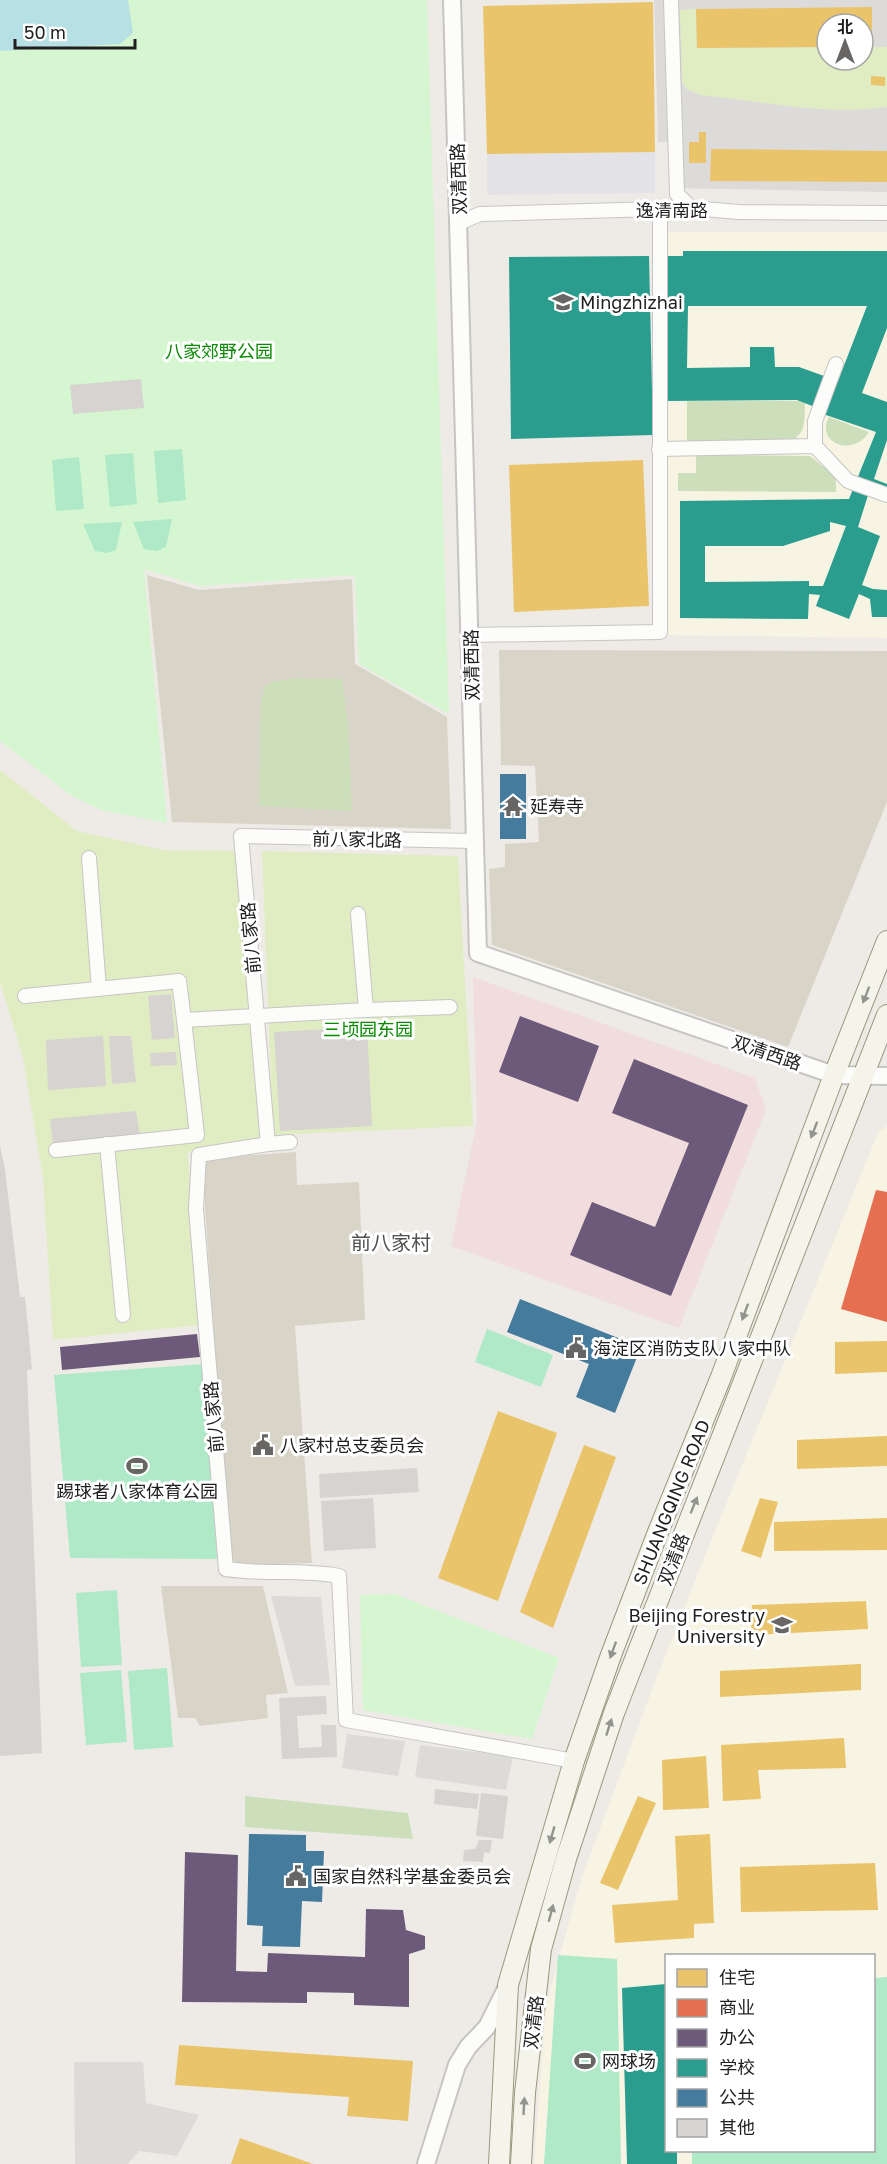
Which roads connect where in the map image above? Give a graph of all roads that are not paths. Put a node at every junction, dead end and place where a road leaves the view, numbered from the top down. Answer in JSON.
{"nodes":[{"id":1,"x":452,"y":0,"type":"edge"},
{"id":2,"x":671,"y":0,"type":"edge"},
{"id":3,"x":691,"y":208,"type":"junction"},
{"id":4,"x":660,"y":210,"type":"junction"},
{"id":5,"x":887,"y":213,"type":"edge"},
{"id":6,"x":459,"y":223,"type":"junction"},
{"id":7,"x":837,"y":364,"type":"dead end"},
{"id":8,"x":815,"y":446,"type":"junction"},
{"id":9,"x":659,"y":449,"type":"junction"},
{"id":10,"x":887,"y":495,"type":"edge"},
{"id":11,"x":470,"y":635,"type":"junction"},
{"id":12,"x":241,"y":836,"type":"joint"},
{"id":13,"x":473,"y":841,"type":"junction"},
{"id":14,"x":89,"y":858,"type":"dead end"},
{"id":15,"x":358,"y":914,"type":"dead end"},
{"id":16,"x":887,"y":941,"type":"edge"},
{"id":17,"x":99,"y":989,"type":"junction"},
{"id":18,"x":25,"y":996,"type":"dead end"},
{"id":19,"x":450,"y":1007,"type":"dead end"},
{"id":20,"x":366,"y":1010,"type":"junction"},
{"id":21,"x":257,"y":1015,"type":"junction"},
{"id":22,"x":887,"y":1015,"type":"edge"},
{"id":23,"x":184,"y":1020,"type":"junction"},
{"id":24,"x":834,"y":1075,"type":"junction"},
{"id":25,"x":864,"y":1075,"type":"junction"},
{"id":26,"x":887,"y":1076,"type":"edge"},
{"id":27,"x":290,"y":1142,"type":"dead end"},
{"id":28,"x":107,"y":1144,"type":"junction"},
{"id":29,"x":268,"y":1144,"type":"junction"},
{"id":30,"x":56,"y":1150,"type":"dead end"},
{"id":31,"x":123,"y":1315,"type":"dead end"},
{"id":32,"x":574,"y":1761,"type":"junction"},
{"id":33,"x":508,"y":1985,"type":"junction"},
{"id":34,"x":426,"y":2164,"type":"edge"},
{"id":35,"x":499,"y":2164,"type":"edge"},
{"id":36,"x":521,"y":2164,"type":"edge"}],
"edges":[{"from":1,"to":6,"type":"street","name":"双清西路"},
{"from":2,"to":3,"type":"street"},
{"from":3,"to":4,"type":"street","name":"逸清南路"},
{"from":3,"to":5,"type":"street","name":"逸清南路"},
{"from":4,"to":6,"type":"street","name":"逸清南路"},
{"from":4,"to":9,"type":"street"},
{"from":6,"to":11,"type":"street","name":"双清西路"},
{"from":7,"to":8,"type":"street"},
{"from":8,"to":9,"type":"street"},
{"from":8,"to":10,"type":"street"},
{"from":9,"to":11,"type":"street"},
{"from":11,"to":13,"type":"street","name":"双清西路"},
{"from":12,"to":13,"type":"street","name":"前八家北路"},
{"from":12,"to":21,"type":"street","name":"前八家路"},
{"from":13,"to":24,"type":"street","name":"双清西路"},
{"from":14,"to":17,"type":"street"},
{"from":15,"to":20,"type":"street"},
{"from":16,"to":24,"type":"main road","name":"SHUANGQING ROAD","one_way":true},
{"from":17,"to":18,"type":"street"},
{"from":17,"to":23,"type":"street"},
{"from":19,"to":20,"type":"street"},
{"from":20,"to":21,"type":"street"},
{"from":21,"to":23,"type":"street"},
{"from":21,"to":29,"type":"street","name":"前八家路"},
{"from":22,"to":25,"type":"main road"},
{"from":23,"to":28,"type":"street"},
{"from":24,"to":25,"type":"street"},
{"from":24,"to":32,"type":"main road","name":"SHUANGQING ROAD","one_way":true},
{"from":25,"to":26,"type":"street"},
{"from":36,"to":25,"type":"main road","name":"双清路","one_way":true},
{"from":27,"to":29,"type":"street"},
{"from":28,"to":30,"type":"street"},
{"from":28,"to":31,"type":"street"},
{"from":29,"to":32,"type":"street","name":"前八家路"},
{"from":32,"to":33,"type":"main road","name":"SHUANGQING ROAD","one_way":true},
{"from":33,"to":34,"type":"street","name":"SHUANGQING ROAD"},
{"from":33,"to":35,"type":"main road","name":"双清路"}]}
